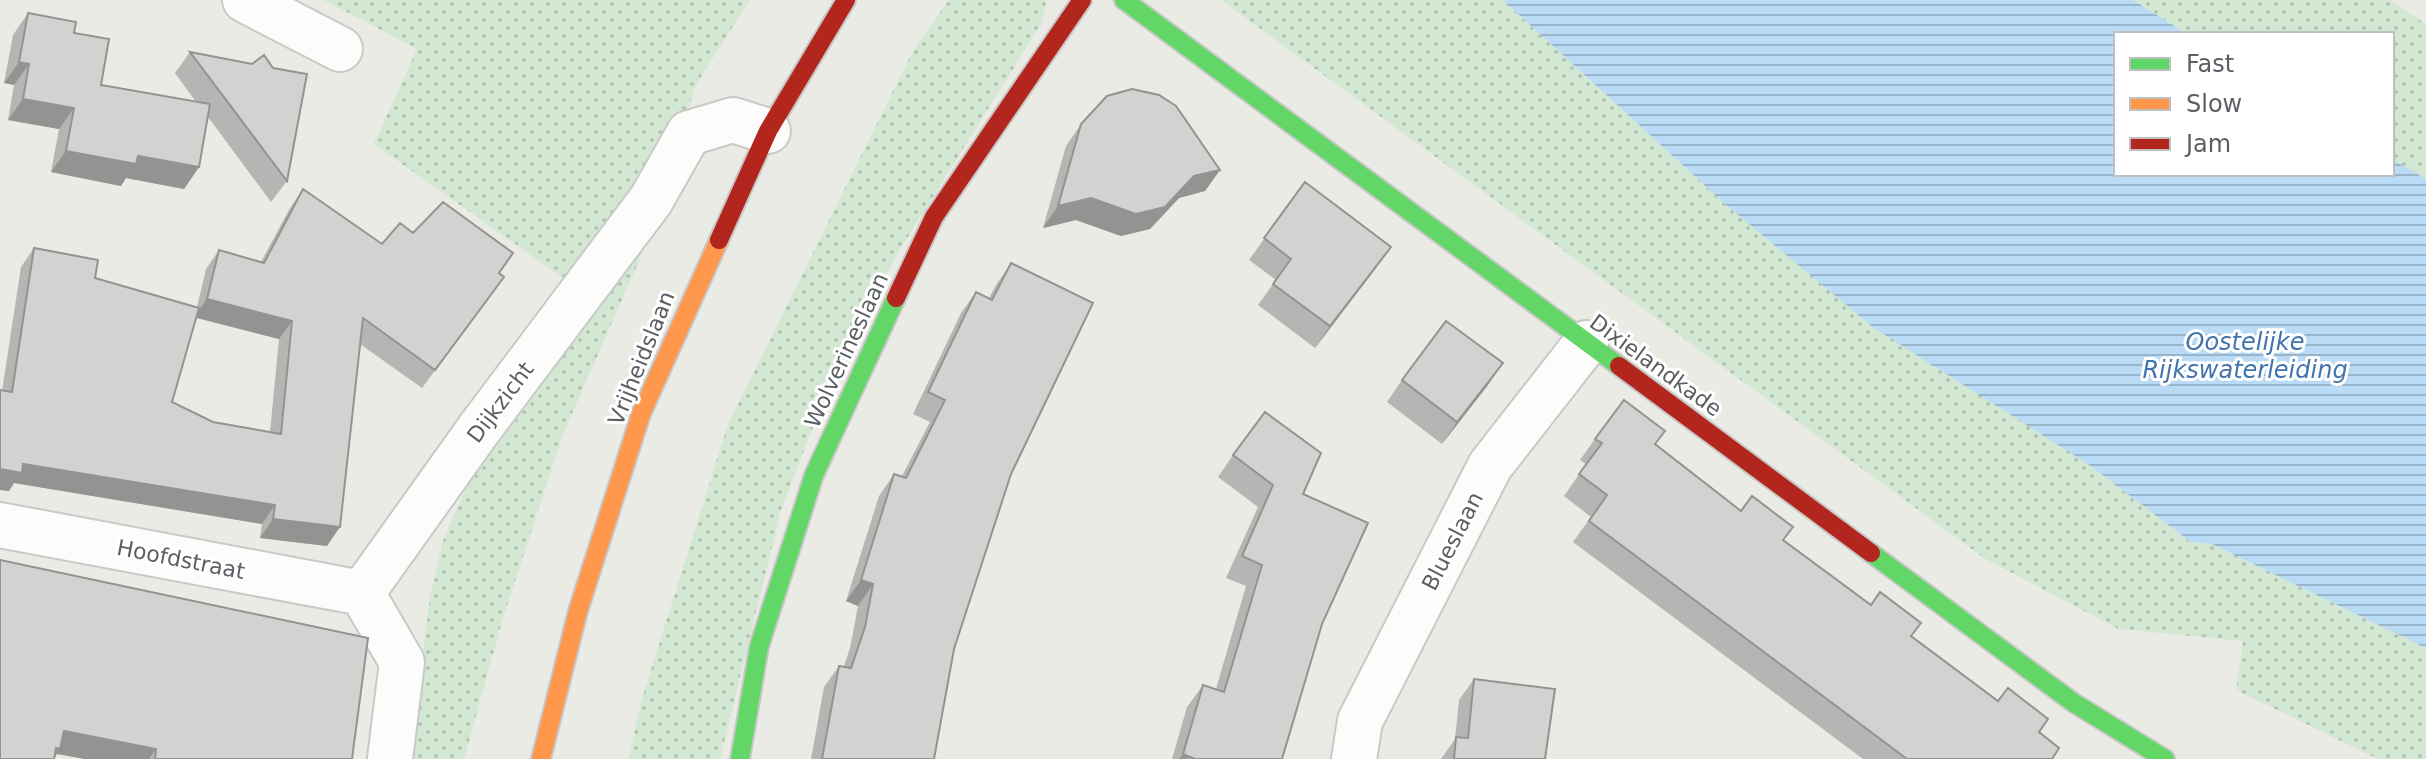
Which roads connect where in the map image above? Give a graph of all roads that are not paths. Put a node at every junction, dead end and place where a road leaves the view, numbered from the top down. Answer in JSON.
{"nodes":[{"id":1,"x":245,"y":0,"type":"edge"},
{"id":2,"x":846,"y":0,"type":"edge"},
{"id":3,"x":1082,"y":0,"type":"edge"},
{"id":4,"x":1124,"y":0,"type":"edge"},
{"id":5,"x":340,"y":49,"type":"dead end"},
{"id":6,"x":768,"y":131,"type":"junction"},
{"id":7,"x":1586,"y":343,"type":"junction"},
{"id":8,"x":0,"y":525,"type":"edge"},
{"id":9,"x":362,"y":593,"type":"junction"},
{"id":10,"x":390,"y":759,"type":"edge"},
{"id":11,"x":541,"y":759,"type":"edge"},
{"id":12,"x":740,"y":759,"type":"edge"},
{"id":13,"x":1354,"y":759,"type":"edge"},
{"id":14,"x":2165,"y":759,"type":"edge"}],
"edges":[{"from":1,"to":5,"type":"street"},
{"from":2,"to":6,"type":"street","name":"Vrijheidslaan"},
{"from":3,"to":12,"type":"street","name":"Wolverineslaan"},
{"from":4,"to":7,"type":"street","name":"Dixielandkade"},
{"from":6,"to":9,"type":"street","name":"Dijkzicht"},
{"from":6,"to":11,"type":"street","name":"Vrijheidslaan"},
{"from":7,"to":13,"type":"street","name":"Blueslaan"},
{"from":7,"to":14,"type":"street","name":"Dixielandkade"},
{"from":8,"to":9,"type":"street","name":"Hoofdstraat"},
{"from":9,"to":10,"type":"street"}]}
